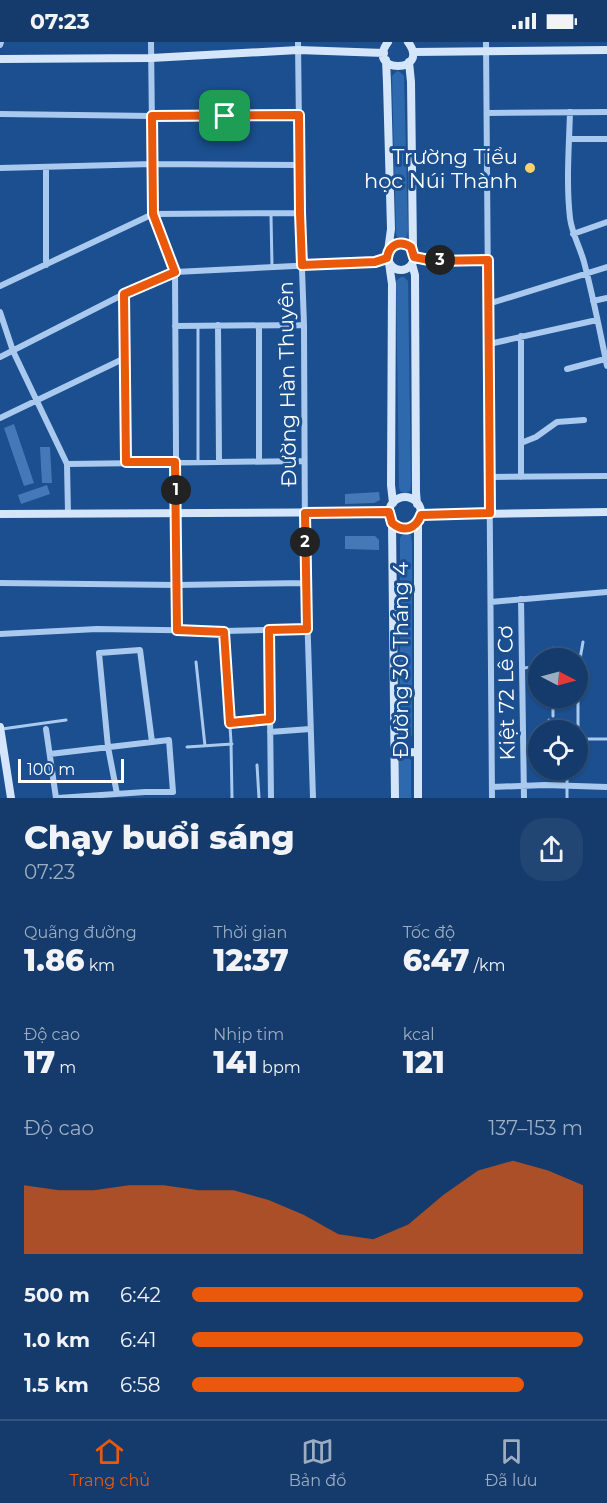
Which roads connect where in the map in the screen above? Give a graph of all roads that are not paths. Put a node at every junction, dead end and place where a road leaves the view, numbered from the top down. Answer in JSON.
{"nodes":[{"id":1,"x":151,"y":42,"type":"edge"},
{"id":2,"x":408,"y":42,"type":"edge"},
{"id":3,"x":298,"y":46,"type":"edge"},
{"id":4,"x":487,"y":46,"type":"edge"},
{"id":5,"x":386,"y":48,"type":"edge"},
{"id":6,"x":607,"y":50,"type":"edge"},
{"id":7,"x":412,"y":52,"type":"junction"},
{"id":8,"x":150,"y":58,"type":"junction"},
{"id":9,"x":0,"y":59,"type":"edge"},
{"id":10,"x":409,"y":62,"type":"junction"},
{"id":11,"x":570,"y":112,"type":"junction"},
{"id":12,"x":607,"y":112,"type":"edge"},
{"id":13,"x":487,"y":113,"type":"junction"},
{"id":14,"x":0,"y":114,"type":"edge"},
{"id":15,"x":299,"y":115,"type":"junction"},
{"id":16,"x":152,"y":116,"type":"junction"},
{"id":17,"x":569,"y":139,"type":"junction"},
{"id":18,"x":607,"y":139,"type":"edge"},
{"id":19,"x":153,"y":165,"type":"junction"},
{"id":20,"x":299,"y":165,"type":"junction"},
{"id":21,"x":46,"y":167,"type":"junction"},
{"id":22,"x":0,"y":168,"type":"edge"},
{"id":23,"x":271,"y":213,"type":"junction"},
{"id":24,"x":300,"y":213,"type":"junction"},
{"id":25,"x":153,"y":214,"type":"junction"},
{"id":26,"x":607,"y":222,"type":"edge"},
{"id":27,"x":573,"y":234,"type":"junction"},
{"id":28,"x":388,"y":257,"type":"junction"},
{"id":29,"x":413,"y":257,"type":"junction"},
{"id":30,"x":488,"y":260,"type":"junction"},
{"id":31,"x":46,"y":265,"type":"junction"},
{"id":32,"x":302,"y":265,"type":"junction"},
{"id":33,"x":272,"y":266,"type":"junction"},
{"id":34,"x":607,"y":267,"type":"edge"},
{"id":35,"x":175,"y":272,"type":"junction"},
{"id":36,"x":587,"y":272,"type":"junction"},
{"id":37,"x":0,"y":286,"type":"edge"},
{"id":38,"x":124,"y":294,"type":"junction"},
{"id":39,"x":607,"y":298,"type":"edge"},
{"id":40,"x":593,"y":301,"type":"junction"},
{"id":41,"x":488,"y":304,"type":"junction"},
{"id":42,"x":0,"y":312,"type":"edge"},
{"id":43,"x":597,"y":320,"type":"junction"},
{"id":44,"x":218,"y":325,"type":"junction"},
{"id":45,"x":304,"y":325,"type":"junction"},
{"id":46,"x":175,"y":326,"type":"junction"},
{"id":47,"x":198,"y":326,"type":"junction"},
{"id":48,"x":259,"y":326,"type":"junction"},
{"id":49,"x":607,"y":326,"type":"edge"},
{"id":50,"x":599,"y":327,"type":"junction"},
{"id":51,"x":521,"y":336,"type":"junction"},
{"id":52,"x":489,"y":344,"type":"junction"},
{"id":53,"x":13,"y":351,"type":"junction"},
{"id":54,"x":0,"y":357,"type":"edge"},
{"id":55,"x":125,"y":358,"type":"junction"},
{"id":56,"x":605,"y":358,"type":"junction"},
{"id":57,"x":607,"y":366,"type":"edge"},
{"id":58,"x":567,"y":369,"type":"dead end"},
{"id":59,"x":37,"y":400,"type":"junction"},
{"id":60,"x":0,"y":418,"type":"edge"},
{"id":61,"x":584,"y":420,"type":"dead end"},
{"id":62,"x":521,"y":443,"type":"junction"},
{"id":63,"x":219,"y":461,"type":"junction"},
{"id":64,"x":259,"y":461,"type":"junction"},
{"id":65,"x":304,"y":461,"type":"junction"},
{"id":66,"x":126,"y":462,"type":"junction"},
{"id":67,"x":175,"y":462,"type":"junction"},
{"id":68,"x":198,"y":462,"type":"junction"},
{"id":69,"x":68,"y":464,"type":"junction"},
{"id":70,"x":607,"y":476,"type":"edge"},
{"id":71,"x":490,"y":477,"type":"junction"},
{"id":72,"x":521,"y":477,"type":"junction"},
{"id":73,"x":393,"y":503,"type":"junction"},
{"id":74,"x":417,"y":504,"type":"junction"},
{"id":75,"x":389,"y":512,"type":"junction"},
{"id":76,"x":607,"y":512,"type":"edge"},
{"id":77,"x":68,"y":513,"type":"junction"},
{"id":78,"x":177,"y":513,"type":"junction"},
{"id":79,"x":305,"y":513,"type":"junction"},
{"id":80,"x":490,"y":513,"type":"junction"},
{"id":81,"x":0,"y":514,"type":"edge"},
{"id":82,"x":419,"y":519,"type":"junction"},
{"id":83,"x":392,"y":523,"type":"junction"},
{"id":84,"x":0,"y":583,"type":"edge"},
{"id":85,"x":306,"y":583,"type":"junction"},
{"id":86,"x":177,"y":585,"type":"junction"},
{"id":87,"x":607,"y":592,"type":"edge"},
{"id":88,"x":521,"y":599,"type":"junction"},
{"id":89,"x":491,"y":602,"type":"junction"},
{"id":90,"x":307,"y":629,"type":"junction"},
{"id":91,"x":177,"y":630,"type":"junction"},
{"id":92,"x":269,"y":630,"type":"junction"},
{"id":93,"x":224,"y":632,"type":"junction"},
{"id":94,"x":0,"y":634,"type":"edge"},
{"id":95,"x":583,"y":642,"type":"dead end"},
{"id":96,"x":582,"y":648,"type":"edge"},
{"id":97,"x":196,"y":662,"type":"dead end"},
{"id":98,"x":522,"y":668,"type":"junction"},
{"id":99,"x":528,"y":668,"type":"edge"},
{"id":100,"x":553,"y":708,"type":"edge"},
{"id":101,"x":553,"y":716,"type":"dead end"},
{"id":102,"x":270,"y":719,"type":"junction"},
{"id":103,"x":66,"y":720,"type":"dead end"},
{"id":104,"x":230,"y":723,"type":"junction"},
{"id":105,"x":0,"y":728,"type":"edge"},
{"id":106,"x":46,"y":729,"type":"dead end"},
{"id":107,"x":310,"y":729,"type":"junction"},
{"id":108,"x":270,"y":732,"type":"junction"},
{"id":109,"x":607,"y":738,"type":"edge"},
{"id":110,"x":588,"y":739,"type":"edge"},
{"id":111,"x":152,"y":742,"type":"junction"},
{"id":112,"x":232,"y":744,"type":"junction"},
{"id":113,"x":205,"y":746,"type":"junction"},
{"id":114,"x":108,"y":747,"type":"junction"},
{"id":115,"x":187,"y":747,"type":"dead end"},
{"id":116,"x":418,"y":752,"type":"junction"},
{"id":117,"x":395,"y":753,"type":"junction"},
{"id":118,"x":50,"y":754,"type":"junction"},
{"id":119,"x":257,"y":765,"type":"dead end"},
{"id":120,"x":567,"y":780,"type":"edge"},
{"id":121,"x":524,"y":786,"type":"junction"},
{"id":122,"x":567,"y":786,"type":"junction"},
{"id":123,"x":492,"y":787,"type":"junction"},
{"id":124,"x":607,"y":787,"type":"edge"},
{"id":125,"x":117,"y":794,"type":"junction"},
{"id":126,"x":145,"y":795,"type":"edge"},
{"id":127,"x":82,"y":797,"type":"edge"},
{"id":128,"x":11,"y":798,"type":"edge"},
{"id":129,"x":57,"y":798,"type":"edge"},
{"id":130,"x":232,"y":798,"type":"edge"},
{"id":131,"x":259,"y":798,"type":"edge"},
{"id":132,"x":272,"y":798,"type":"edge"},
{"id":133,"x":313,"y":798,"type":"edge"},
{"id":134,"x":395,"y":798,"type":"edge"},
{"id":135,"x":418,"y":798,"type":"edge"},
{"id":136,"x":492,"y":798,"type":"edge"},
{"id":137,"x":524,"y":798,"type":"edge"},
{"id":138,"x":567,"y":798,"type":"edge"}],
"edges":[{"from":1,"to":8,"type":"street"},
{"from":2,"to":7,"type":"street"},
{"from":3,"to":5,"type":"street"},
{"from":3,"to":8,"type":"street"},
{"from":3,"to":15,"type":"street","name":"Đường Hàn Thuyên"},
{"from":4,"to":6,"type":"street"},
{"from":4,"to":7,"type":"street"},
{"from":4,"to":13,"type":"street"},
{"from":5,"to":10,"type":"street"},
{"from":5,"to":28,"type":"street"},
{"from":7,"to":10,"type":"street"},
{"from":8,"to":9,"type":"street"},
{"from":8,"to":16,"type":"street"},
{"from":10,"to":29,"type":"street"},
{"from":11,"to":12,"type":"street"},
{"from":11,"to":13,"type":"street"},
{"from":11,"to":17,"type":"street"},
{"from":13,"to":30,"type":"street"},
{"from":14,"to":16,"type":"street"},
{"from":15,"to":16,"type":"street"},
{"from":15,"to":20,"type":"street","name":"Đường Hàn Thuyên"},
{"from":16,"to":19,"type":"street"},
{"from":17,"to":18,"type":"street"},
{"from":17,"to":27,"type":"street"},
{"from":19,"to":20,"type":"street"},
{"from":19,"to":21,"type":"street"},
{"from":19,"to":25,"type":"street"},
{"from":20,"to":24,"type":"street","name":"Đường Hàn Thuyên"},
{"from":21,"to":22,"type":"street"},
{"from":21,"to":31,"type":"street"},
{"from":23,"to":24,"type":"street"},
{"from":23,"to":25,"type":"street"},
{"from":23,"to":33,"type":"lane"},
{"from":24,"to":32,"type":"street","name":"Đường Hàn Thuyên"},
{"from":25,"to":31,"type":"street"},
{"from":25,"to":35,"type":"street"},
{"from":26,"to":27,"type":"street"},
{"from":27,"to":36,"type":"street"},
{"from":28,"to":29,"type":"street"},
{"from":28,"to":29,"type":"street"},
{"from":28,"to":32,"type":"street"},
{"from":28,"to":73,"type":"street"},
{"from":29,"to":30,"type":"street"},
{"from":29,"to":74,"type":"street"},
{"from":30,"to":41,"type":"street"},
{"from":31,"to":37,"type":"street"},
{"from":32,"to":33,"type":"street"},
{"from":32,"to":45,"type":"street","name":"Đường Hàn Thuyên"},
{"from":33,"to":35,"type":"street"},
{"from":34,"to":36,"type":"street"},
{"from":35,"to":38,"type":"street"},
{"from":35,"to":46,"type":"street"},
{"from":36,"to":40,"type":"street"},
{"from":36,"to":41,"type":"street"},
{"from":38,"to":53,"type":"street"},
{"from":38,"to":55,"type":"street"},
{"from":39,"to":40,"type":"street"},
{"from":40,"to":43,"type":"street"},
{"from":41,"to":52,"type":"street"},
{"from":42,"to":53,"type":"street"},
{"from":43,"to":50,"type":"street"},
{"from":43,"to":51,"type":"street"},
{"from":44,"to":47,"type":"street"},
{"from":44,"to":48,"type":"street"},
{"from":44,"to":63,"type":"street"},
{"from":45,"to":48,"type":"street"},
{"from":45,"to":65,"type":"street","name":"Đường Hàn Thuyên"},
{"from":46,"to":47,"type":"street"},
{"from":46,"to":67,"type":"street"},
{"from":47,"to":68,"type":"lane"},
{"from":48,"to":64,"type":"street"},
{"from":49,"to":50,"type":"street"},
{"from":50,"to":56,"type":"street"},
{"from":51,"to":52,"type":"street"},
{"from":51,"to":62,"type":"street"},
{"from":52,"to":71,"type":"street"},
{"from":53,"to":54,"type":"street"},
{"from":53,"to":59,"type":"street"},
{"from":55,"to":59,"type":"street"},
{"from":55,"to":66,"type":"street"},
{"from":56,"to":57,"type":"street"},
{"from":56,"to":58,"type":"street"},
{"from":59,"to":60,"type":"street"},
{"from":59,"to":69,"type":"street"},
{"from":61,"to":62,"type":"street"},
{"from":62,"to":72,"type":"street"},
{"from":63,"to":64,"type":"street"},
{"from":63,"to":68,"type":"street"},
{"from":64,"to":65,"type":"street"},
{"from":65,"to":79,"type":"street","name":"Đường Hàn Thuyên"},
{"from":66,"to":67,"type":"street"},
{"from":66,"to":69,"type":"street"},
{"from":67,"to":68,"type":"street"},
{"from":67,"to":78,"type":"street"},
{"from":69,"to":77,"type":"street"},
{"from":70,"to":72,"type":"street"},
{"from":71,"to":72,"type":"street"},
{"from":71,"to":80,"type":"street"},
{"from":73,"to":74,"type":"street"},
{"from":73,"to":75,"type":"street"},
{"from":74,"to":82,"type":"street"},
{"from":75,"to":79,"type":"street"},
{"from":75,"to":83,"type":"street"},
{"from":76,"to":80,"type":"street"},
{"from":77,"to":78,"type":"street"},
{"from":77,"to":81,"type":"street"},
{"from":78,"to":79,"type":"street"},
{"from":78,"to":86,"type":"street"},
{"from":79,"to":85,"type":"street","name":"Đường Hàn Thuyên"},
{"from":80,"to":82,"type":"street"},
{"from":80,"to":89,"type":"street"},
{"from":82,"to":83,"type":"street"},
{"from":82,"to":116,"type":"street","name":"Đường 30 Tháng 4"},
{"from":83,"to":117,"type":"street","name":"Đường 30 Tháng 4"},
{"from":84,"to":86,"type":"street"},
{"from":85,"to":86,"type":"street"},
{"from":85,"to":90,"type":"street","name":"Đường Hàn Thuyên"},
{"from":86,"to":91,"type":"street"},
{"from":87,"to":88,"type":"street"},
{"from":88,"to":89,"type":"street"},
{"from":88,"to":98,"type":"street","name":"Kiệt 72 Lê Cơ"},
{"from":89,"to":123,"type":"street"},
{"from":90,"to":92,"type":"street"},
{"from":90,"to":107,"type":"street","name":"Đường Hàn Thuyên"},
{"from":91,"to":93,"type":"street"},
{"from":91,"to":94,"type":"street"},
{"from":92,"to":93,"type":"street"},
{"from":92,"to":102,"type":"street"},
{"from":93,"to":104,"type":"lane"},
{"from":95,"to":96,"type":"lane"},
{"from":97,"to":113,"type":"lane"},
{"from":98,"to":99,"type":"lane"},
{"from":98,"to":121,"type":"street","name":"Kiệt 72 Lê Cơ"},
{"from":100,"to":101,"type":"lane"},
{"from":102,"to":104,"type":"street"},
{"from":102,"to":108,"type":"street"},
{"from":103,"to":105,"type":"lane"},
{"from":104,"to":112,"type":"lane"},
{"from":105,"to":128,"type":"street"},
{"from":106,"to":118,"type":"street"},
{"from":107,"to":108,"type":"street"},
{"from":107,"to":133,"type":"street","name":"Đường Hàn Thuyên"},
{"from":108,"to":132,"type":"street"},
{"from":109,"to":110,"type":"lane"},
{"from":111,"to":114,"type":"street"},
{"from":111,"to":114,"type":"street"},
{"from":111,"to":126,"type":"street"},
{"from":112,"to":113,"type":"lane"},
{"from":112,"to":130,"type":"lane"},
{"from":113,"to":115,"type":"lane"},
{"from":114,"to":118,"type":"street"},
{"from":114,"to":125,"type":"street"},
{"from":116,"to":117,"type":"street"},
{"from":116,"to":135,"type":"street","name":"Đường 30 Tháng 4"},
{"from":117,"to":134,"type":"street","name":"Đường 30 Tháng 4"},
{"from":118,"to":129,"type":"street"},
{"from":119,"to":131,"type":"lane"},
{"from":120,"to":122,"type":"lane"},
{"from":121,"to":122,"type":"street"},
{"from":121,"to":123,"type":"street"},
{"from":121,"to":137,"type":"street","name":"Kiệt 72 Lê Cơ"},
{"from":122,"to":124,"type":"street"},
{"from":122,"to":138,"type":"lane"},
{"from":123,"to":136,"type":"street"},
{"from":125,"to":126,"type":"street"},
{"from":125,"to":127,"type":"street"},
{"from":127,"to":129,"type":"street"}]}
